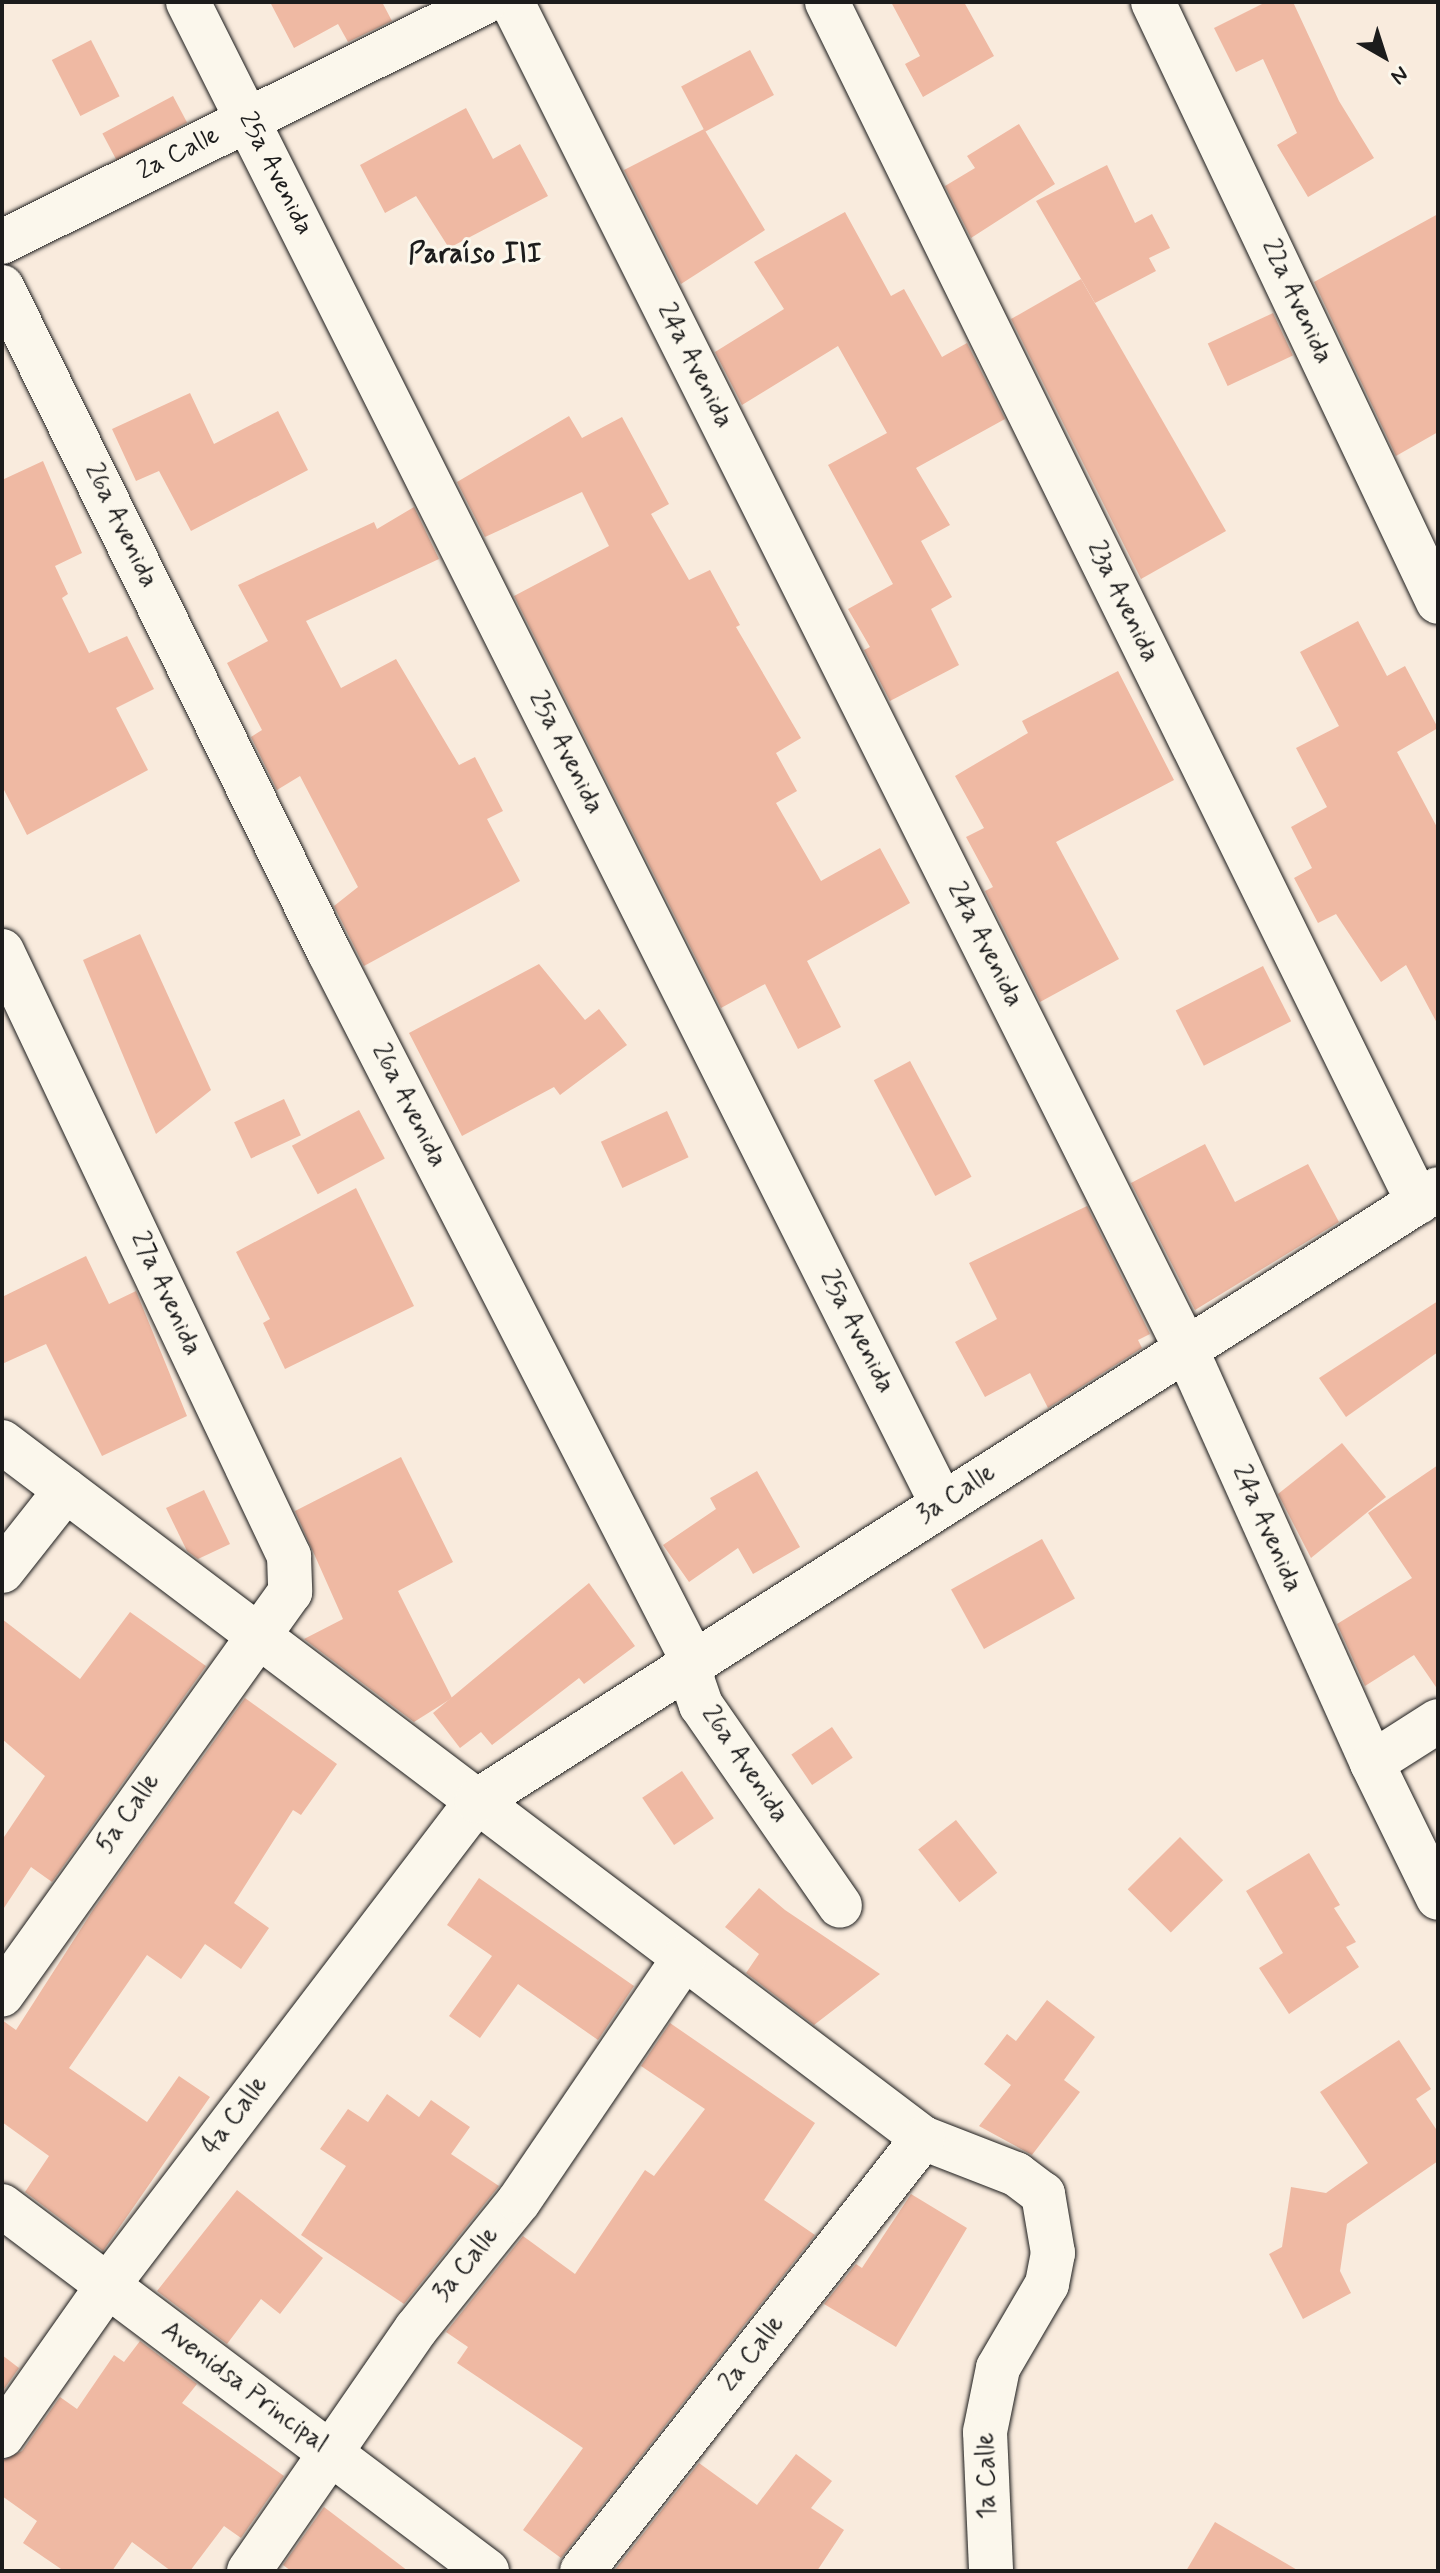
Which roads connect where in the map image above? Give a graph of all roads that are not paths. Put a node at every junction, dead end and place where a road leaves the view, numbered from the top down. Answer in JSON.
{"nodes":[{"id":1,"x":188,"y":2,"type":"edge"},
{"id":2,"x":485,"y":2,"type":"edge"},
{"id":3,"x":512,"y":2,"type":"edge"},
{"id":4,"x":827,"y":2,"type":"edge"},
{"id":5,"x":1153,"y":2,"type":"edge"},
{"id":6,"x":247,"y":120,"type":"junction"},
{"id":7,"x":2,"y":242,"type":"edge"},
{"id":8,"x":2,"y":287,"type":"edge"},
{"id":9,"x":1438,"y":602,"type":"edge"},
{"id":10,"x":2,"y":951,"type":"edge"},
{"id":11,"x":1428,"y":1196,"type":"edge"},
{"id":12,"x":1186,"y":1349,"type":"junction"},
{"id":13,"x":2,"y":1442,"type":"edge"},
{"id":14,"x":66,"y":1490,"type":"junction"},
{"id":15,"x":942,"y":1504,"type":"junction"},
{"id":16,"x":2,"y":1571,"type":"edge"},
{"id":17,"x":256,"y":1634,"type":"junction"},
{"id":18,"x":694,"y":1663,"type":"junction"},
{"id":19,"x":1438,"y":1721,"type":"edge"},
{"id":20,"x":1372,"y":1763,"type":"junction"},
{"id":21,"x":477,"y":1801,"type":"junction"},
{"id":22,"x":1438,"y":1898,"type":"edge"},
{"id":23,"x":840,"y":1906,"type":"dead end"},
{"id":24,"x":684,"y":1958,"type":"junction"},
{"id":25,"x":2,"y":1994,"type":"edge"},
{"id":26,"x":923,"y":2138,"type":"junction"},
{"id":27,"x":2,"y":2206,"type":"edge"},
{"id":28,"x":108,"y":2285,"type":"junction"},
{"id":29,"x":2,"y":2436,"type":"edge"},
{"id":30,"x":329,"y":2451,"type":"junction"},
{"id":31,"x":249,"y":2571,"type":"edge"},
{"id":32,"x":487,"y":2571,"type":"edge"},
{"id":33,"x":582,"y":2571,"type":"edge"},
{"id":34,"x":991,"y":2571,"type":"edge"}],
"edges":[{"from":1,"to":6,"type":"street","name":"25a Avenida"},
{"from":2,"to":6,"type":"street","name":"2a Calle"},
{"from":3,"to":12,"type":"street","name":"24a Avenida"},
{"from":4,"to":11,"type":"street","name":"23a Avenida"},
{"from":5,"to":9,"type":"street","name":"22a Avenida"},
{"from":6,"to":7,"type":"street","name":"2a Calle"},
{"from":6,"to":15,"type":"street","name":"25a Avenida"},
{"from":8,"to":18,"type":"street","name":"26a Avenida"},
{"from":10,"to":17,"type":"street","name":"27a Avenida"},
{"from":11,"to":12,"type":"street","name":"3a Calle"},
{"from":12,"to":15,"type":"street","name":"3a Calle"},
{"from":12,"to":20,"type":"street","name":"24a Avenida"},
{"from":13,"to":14,"type":"street","name":"1a Calle"},
{"from":14,"to":16,"type":"street"},
{"from":14,"to":17,"type":"street","name":"1a Calle"},
{"from":15,"to":18,"type":"street","name":"3a Calle"},
{"from":17,"to":21,"type":"street","name":"1a Calle"},
{"from":17,"to":25,"type":"street","name":"5a Calle"},
{"from":18,"to":21,"type":"street","name":"3a Calle"},
{"from":18,"to":23,"type":"street","name":"26a Avenida"},
{"from":19,"to":20,"type":"street"},
{"from":20,"to":22,"type":"street","name":"24a Avenida"},
{"from":21,"to":24,"type":"street","name":"1a Calle"},
{"from":21,"to":28,"type":"street","name":"4a Calle"},
{"from":24,"to":26,"type":"street","name":"1a Calle"},
{"from":24,"to":30,"type":"street","name":"3a Calle"},
{"from":26,"to":33,"type":"street","name":"2a Calle"},
{"from":26,"to":34,"type":"street","name":"1a Calle"},
{"from":27,"to":28,"type":"street","name":"Avenidsa Principal"},
{"from":28,"to":29,"type":"street","name":"4a Calle"},
{"from":28,"to":30,"type":"street","name":"Avenidsa Principal"},
{"from":30,"to":31,"type":"street","name":"3a Calle"},
{"from":30,"to":32,"type":"street","name":"Avenidsa Principal"}]}
